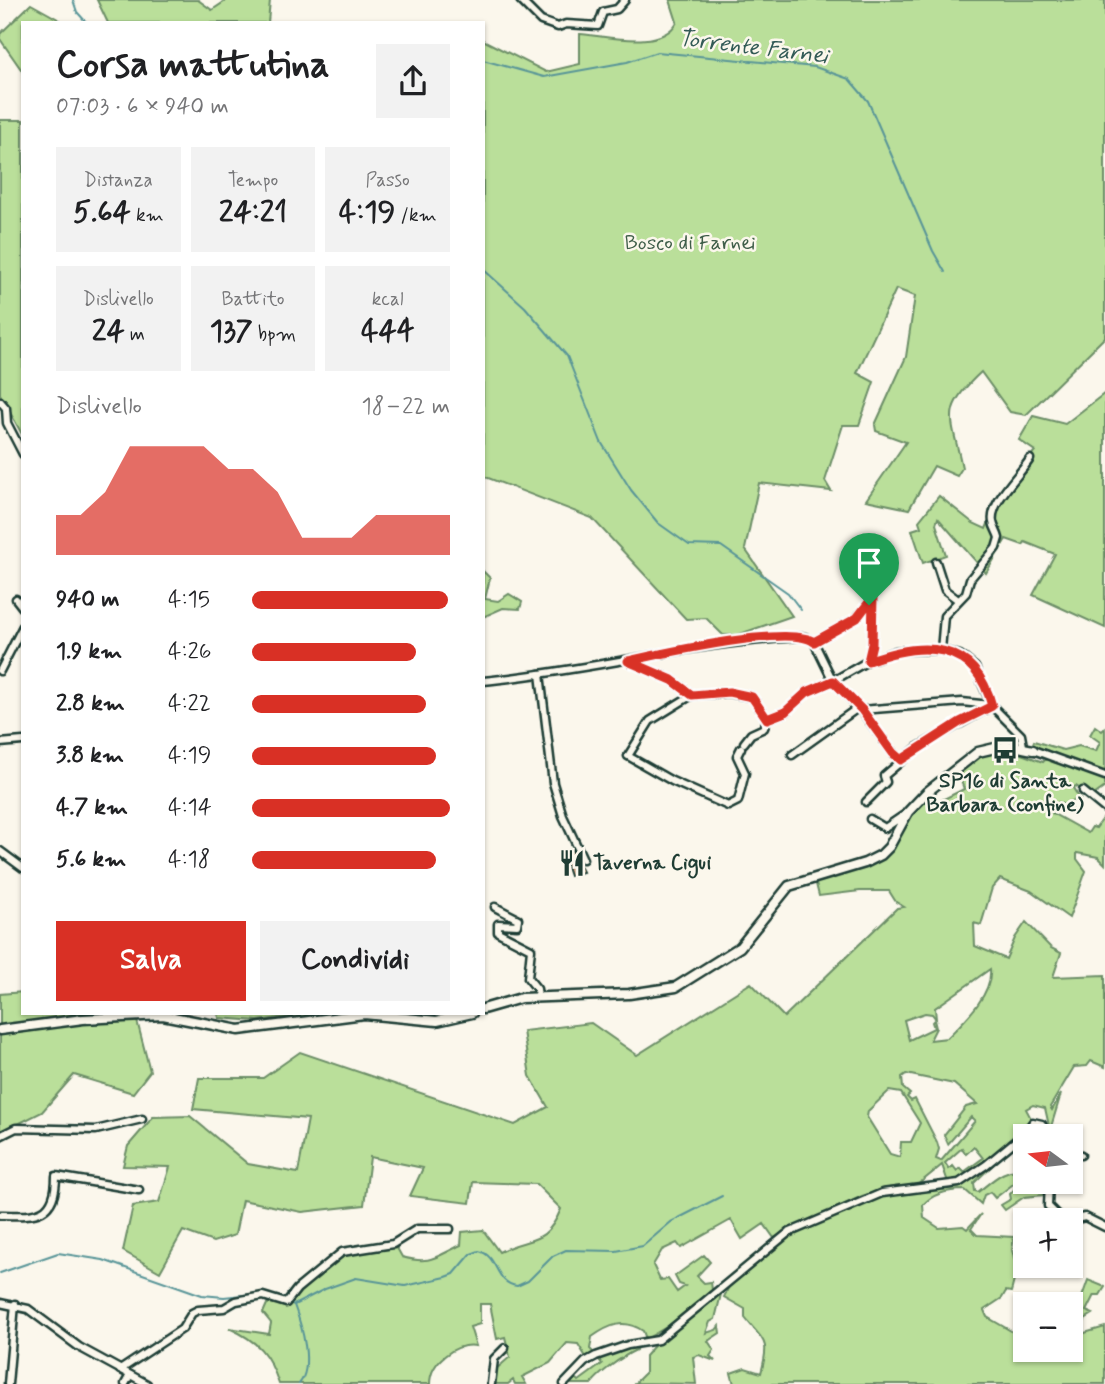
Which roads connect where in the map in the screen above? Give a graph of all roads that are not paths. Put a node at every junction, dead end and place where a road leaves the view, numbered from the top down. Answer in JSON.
{"nodes":[{"id":1,"x":520,"y":0,"type":"edge"},
{"id":2,"x":625,"y":0,"type":"edge"},
{"id":3,"x":0,"y":401,"type":"edge"},
{"id":4,"x":21,"y":450,"type":"edge"},
{"id":5,"x":1030,"y":460,"type":"dead end"},
{"id":6,"x":936,"y":562,"type":"dead end"},
{"id":7,"x":16,"y":599,"type":"dead end"},
{"id":8,"x":958,"y":600,"type":"junction"},
{"id":9,"x":21,"y":605,"type":"edge"},
{"id":10,"x":21,"y":630,"type":"edge"},
{"id":11,"x":814,"y":642,"type":"junction"},
{"id":12,"x":941,"y":650,"type":"junction"},
{"id":13,"x":628,"y":661,"type":"junction"},
{"id":14,"x":868,"y":661,"type":"junction"},
{"id":15,"x":0,"y":671,"type":"edge"},
{"id":16,"x":540,"y":674,"type":"junction"},
{"id":17,"x":485,"y":681,"type":"edge"},
{"id":18,"x":833,"y":681,"type":"junction"},
{"id":19,"x":692,"y":695,"type":"junction"},
{"id":20,"x":992,"y":706,"type":"junction"},
{"id":21,"x":860,"y":708,"type":"junction"},
{"id":22,"x":767,"y":719,"type":"junction"},
{"id":23,"x":21,"y":741,"type":"edge"},
{"id":24,"x":0,"y":743,"type":"edge"},
{"id":25,"x":1023,"y":746,"type":"junction"},
{"id":26,"x":1033,"y":750,"type":"joint"},
{"id":27,"x":792,"y":755,"type":"dead end"},
{"id":28,"x":901,"y":760,"type":"junction"},
{"id":29,"x":1105,"y":776,"type":"edge"},
{"id":30,"x":1083,"y":791,"type":"dead end"},
{"id":31,"x":866,"y":802,"type":"dead end"},
{"id":32,"x":1105,"y":809,"type":"edge"},
{"id":33,"x":908,"y":812,"type":"junction"},
{"id":34,"x":870,"y":819,"type":"dead end"},
{"id":35,"x":0,"y":850,"type":"edge"},
{"id":36,"x":583,"y":859,"type":"dead end"},
{"id":37,"x":21,"y":866,"type":"edge"},
{"id":38,"x":495,"y":908,"type":"dead end"},
{"id":39,"x":538,"y":997,"type":"junction"},
{"id":40,"x":485,"y":1008,"type":"edge"},
{"id":41,"x":163,"y":1015,"type":"edge"},
{"id":42,"x":163,"y":1015,"type":"edge"},
{"id":43,"x":356,"y":1015,"type":"edge"},
{"id":44,"x":374,"y":1015,"type":"edge"},
{"id":45,"x":463,"y":1015,"type":"edge"},
{"id":46,"x":0,"y":1030,"type":"edge"},
{"id":47,"x":142,"y":1119,"type":"dead end"},
{"id":48,"x":0,"y":1136,"type":"edge"},
{"id":49,"x":1013,"y":1143,"type":"edge"},
{"id":50,"x":139,"y":1190,"type":"dead end"},
{"id":51,"x":0,"y":1215,"type":"edge"},
{"id":52,"x":1083,"y":1217,"type":"edge"},
{"id":53,"x":1105,"y":1227,"type":"edge"},
{"id":54,"x":450,"y":1229,"type":"dead end"},
{"id":55,"x":0,"y":1303,"type":"edge"},
{"id":56,"x":15,"y":1304,"type":"junction"},
{"id":57,"x":505,"y":1348,"type":"dead end"},
{"id":58,"x":120,"y":1370,"type":"junction"},
{"id":59,"x":130,"y":1375,"type":"junction"},
{"id":60,"x":8,"y":1384,"type":"edge"},
{"id":61,"x":125,"y":1384,"type":"edge"},
{"id":62,"x":147,"y":1384,"type":"edge"},
{"id":63,"x":492,"y":1384,"type":"edge"},
{"id":64,"x":564,"y":1384,"type":"edge"}],
"edges":[{"from":1,"to":2,"type":"street"},
{"from":3,"to":4,"type":"street"},
{"from":5,"to":8,"type":"street"},
{"from":6,"to":8,"type":"street"},
{"from":7,"to":9,"type":"street"},
{"from":8,"to":12,"type":"street"},
{"from":10,"to":15,"type":"street"},
{"from":11,"to":13,"type":"street"},
{"from":11,"to":14,"type":"street"},
{"from":11,"to":18,"type":"street"},
{"from":12,"to":14,"type":"street"},
{"from":12,"to":20,"type":"street"},
{"from":13,"to":16,"type":"street"},
{"from":13,"to":19,"type":"street"},
{"from":14,"to":18,"type":"street"},
{"from":16,"to":17,"type":"street"},
{"from":16,"to":36,"type":"street"},
{"from":18,"to":21,"type":"street"},
{"from":18,"to":22,"type":"street"},
{"from":19,"to":22,"type":"street"},
{"from":19,"to":22,"type":"street"},
{"from":20,"to":21,"type":"street"},
{"from":20,"to":25,"type":"street"},
{"from":20,"to":28,"type":"street"},
{"from":21,"to":27,"type":"street"},
{"from":21,"to":28,"type":"street"},
{"from":23,"to":24,"type":"street"},
{"from":25,"to":26,"type":"street"},
{"from":25,"to":33,"type":"street"},
{"from":26,"to":29,"type":"street"},
{"from":28,"to":31,"type":"street"},
{"from":30,"to":32,"type":"street"},
{"from":33,"to":34,"type":"street"},
{"from":33,"to":39,"type":"street"},
{"from":35,"to":37,"type":"street"},
{"from":38,"to":39,"type":"street"},
{"from":39,"to":40,"type":"street"},
{"from":41,"to":46,"type":"street"},
{"from":42,"to":43,"type":"street"},
{"from":44,"to":45,"type":"street"},
{"from":47,"to":48,"type":"street"},
{"from":49,"to":64,"type":"street"},
{"from":50,"to":51,"type":"street"},
{"from":52,"to":53,"type":"street"},
{"from":54,"to":58,"type":"street"},
{"from":55,"to":56,"type":"street"},
{"from":56,"to":58,"type":"street"},
{"from":56,"to":60,"type":"street"},
{"from":57,"to":63,"type":"street"},
{"from":58,"to":59,"type":"street"},
{"from":59,"to":61,"type":"street"},
{"from":59,"to":62,"type":"street"}]}
